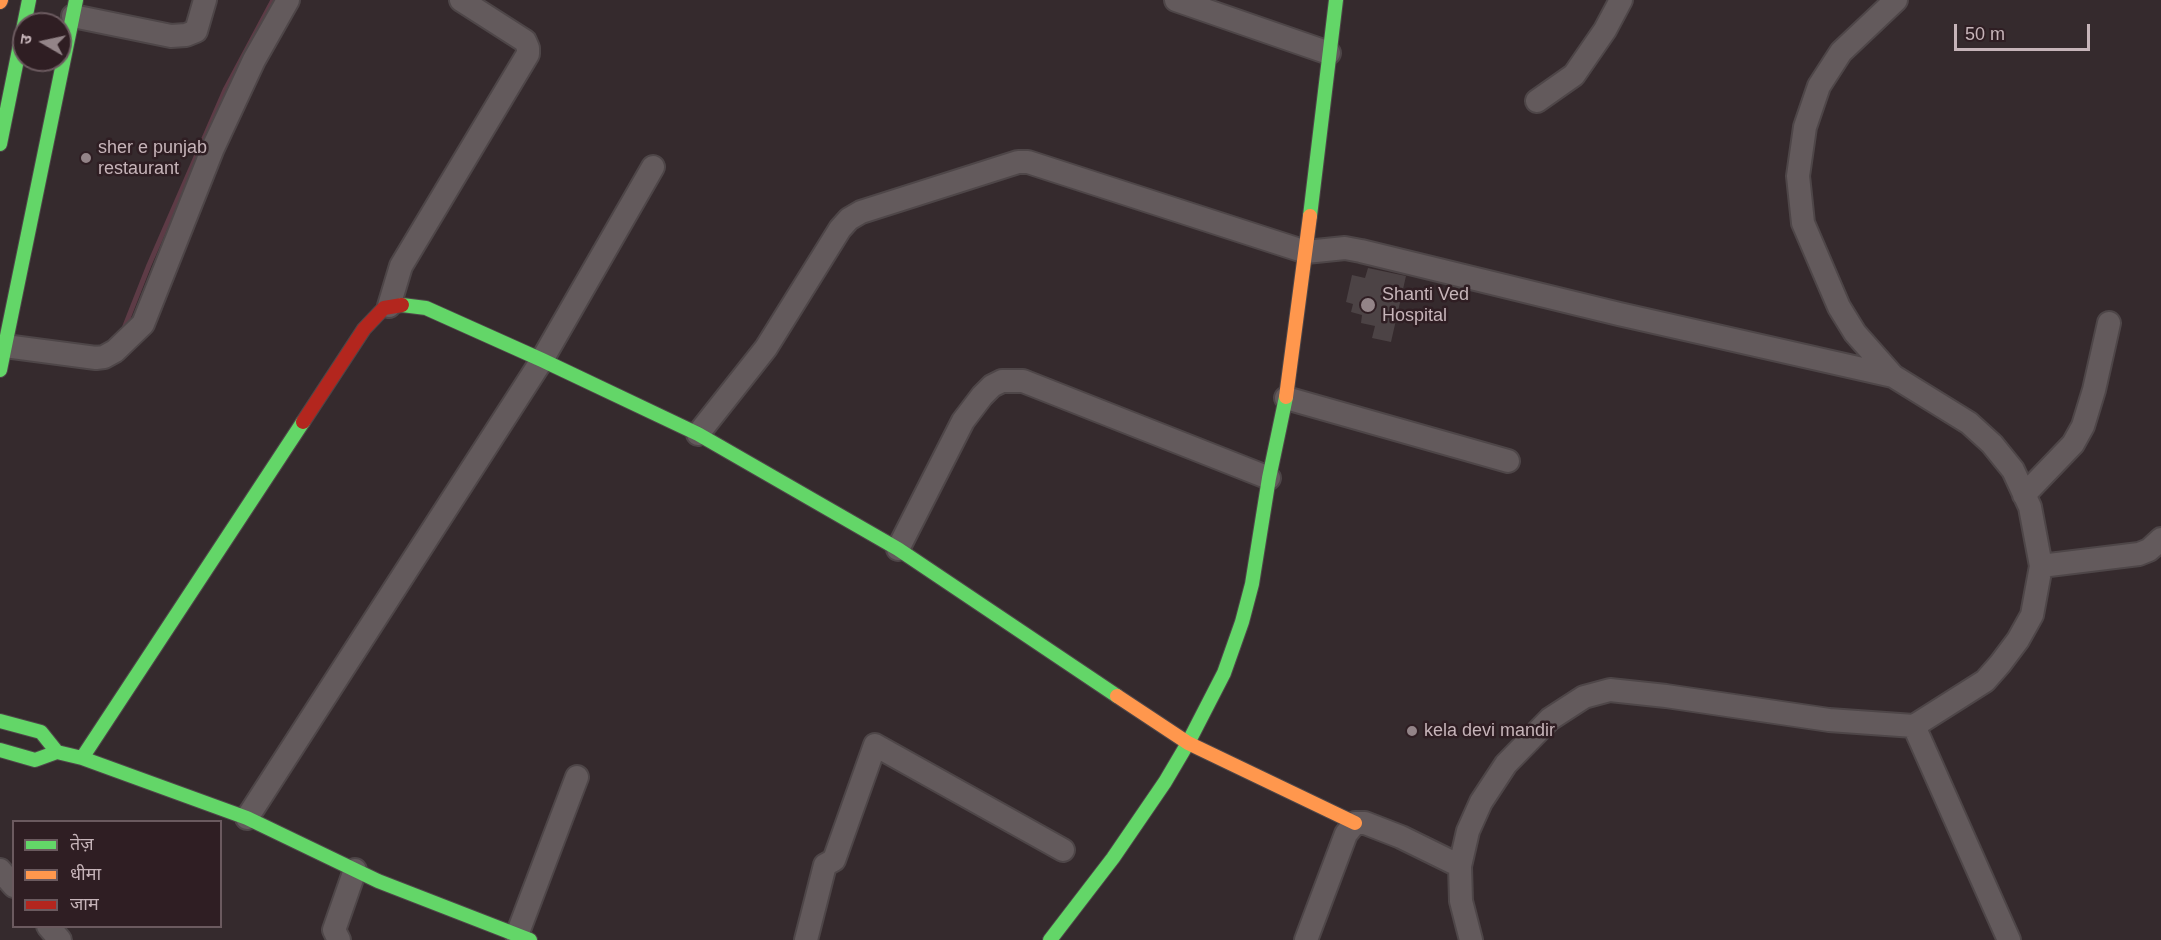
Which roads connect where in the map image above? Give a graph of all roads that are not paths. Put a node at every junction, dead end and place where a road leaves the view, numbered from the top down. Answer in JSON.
{"nodes":[{"id":1,"x":29,"y":0,"type":"edge"},
{"id":2,"x":205,"y":0,"type":"edge"},
{"id":3,"x":288,"y":0,"type":"edge"},
{"id":4,"x":461,"y":0,"type":"edge"},
{"id":5,"x":1176,"y":0,"type":"edge"},
{"id":6,"x":1336,"y":0,"type":"edge"},
{"id":7,"x":1621,"y":0,"type":"edge"},
{"id":8,"x":1896,"y":0,"type":"edge"},
{"id":9,"x":75,"y":8,"type":"edge"},
{"id":10,"x":1329,"y":53,"type":"junction"},
{"id":11,"x":1537,"y":101,"type":"dead end"},
{"id":12,"x":0,"y":144,"type":"edge"},
{"id":13,"x":653,"y":167,"type":"dead end"},
{"id":14,"x":1306,"y":252,"type":"junction"},
{"id":15,"x":389,"y":306,"type":"junction"},
{"id":16,"x":2109,"y":323,"type":"dead end"},
{"id":17,"x":5,"y":346,"type":"junction"},
{"id":18,"x":542,"y":360,"type":"junction"},
{"id":19,"x":0,"y":370,"type":"edge"},
{"id":20,"x":1893,"y":376,"type":"junction"},
{"id":21,"x":1286,"y":398,"type":"junction"},
{"id":22,"x":698,"y":434,"type":"junction"},
{"id":23,"x":1508,"y":461,"type":"dead end"},
{"id":24,"x":1269,"y":478,"type":"junction"},
{"id":25,"x":2024,"y":495,"type":"junction"},
{"id":26,"x":2161,"y":539,"type":"edge"},
{"id":27,"x":898,"y":549,"type":"junction"},
{"id":28,"x":2041,"y":566,"type":"junction"},
{"id":29,"x":0,"y":721,"type":"edge"},
{"id":30,"x":1914,"y":726,"type":"junction"},
{"id":31,"x":1188,"y":743,"type":"junction"},
{"id":32,"x":0,"y":750,"type":"edge"},
{"id":33,"x":57,"y":752,"type":"junction"},
{"id":34,"x":82,"y":758,"type":"junction"},
{"id":35,"x":577,"y":777,"type":"dead end"},
{"id":36,"x":247,"y":818,"type":"junction"},
{"id":37,"x":1355,"y":823,"type":"junction"},
{"id":38,"x":1063,"y":850,"type":"dead end"},
{"id":39,"x":1460,"y":866,"type":"junction"},
{"id":40,"x":0,"y":870,"type":"edge"},
{"id":41,"x":355,"y":870,"type":"junction"},
{"id":42,"x":12,"y":884,"type":"edge"},
{"id":43,"x":49,"y":928,"type":"edge"},
{"id":44,"x":524,"y":938,"type":"edge"},
{"id":45,"x":60,"y":940,"type":"edge"},
{"id":46,"x":339,"y":940,"type":"edge"},
{"id":47,"x":806,"y":940,"type":"edge"},
{"id":48,"x":1050,"y":940,"type":"edge"},
{"id":49,"x":1306,"y":940,"type":"edge"},
{"id":50,"x":1471,"y":940,"type":"edge"},
{"id":51,"x":2009,"y":940,"type":"edge"}],
"edges":[{"from":1,"to":12,"type":"main road"},
{"from":2,"to":9,"type":"street"},
{"from":3,"to":17,"type":"street"},
{"from":4,"to":15,"type":"street"},
{"from":5,"to":10,"type":"street"},
{"from":6,"to":10,"type":"main road"},
{"from":7,"to":11,"type":"street"},
{"from":8,"to":20,"type":"street"},
{"from":9,"to":17,"type":"main road"},
{"from":10,"to":14,"type":"main road"},
{"from":13,"to":18,"type":"street"},
{"from":14,"to":20,"type":"street"},
{"from":14,"to":21,"type":"main road"},
{"from":14,"to":22,"type":"street"},
{"from":15,"to":18,"type":"main road"},
{"from":15,"to":34,"type":"main road"},
{"from":16,"to":25,"type":"street"},
{"from":17,"to":19,"type":"main road"},
{"from":18,"to":22,"type":"main road"},
{"from":18,"to":36,"type":"street"},
{"from":20,"to":25,"type":"street"},
{"from":21,"to":23,"type":"street"},
{"from":21,"to":24,"type":"main road"},
{"from":22,"to":27,"type":"main road"},
{"from":24,"to":27,"type":"street"},
{"from":24,"to":31,"type":"main road"},
{"from":25,"to":28,"type":"street"},
{"from":26,"to":28,"type":"street"},
{"from":27,"to":31,"type":"main road"},
{"from":28,"to":30,"type":"street"},
{"from":29,"to":33,"type":"main road"},
{"from":30,"to":39,"type":"street"},
{"from":30,"to":51,"type":"street"},
{"from":31,"to":37,"type":"main road"},
{"from":31,"to":48,"type":"main road"},
{"from":32,"to":33,"type":"main road"},
{"from":33,"to":34,"type":"main road"},
{"from":34,"to":36,"type":"main road"},
{"from":35,"to":44,"type":"street"},
{"from":36,"to":41,"type":"main road"},
{"from":37,"to":39,"type":"street"},
{"from":37,"to":49,"type":"street"},
{"from":38,"to":47,"type":"street"},
{"from":39,"to":50,"type":"street"},
{"from":40,"to":42,"type":"street"},
{"from":41,"to":44,"type":"main road"},
{"from":41,"to":46,"type":"street"},
{"from":43,"to":45,"type":"street"}]}
